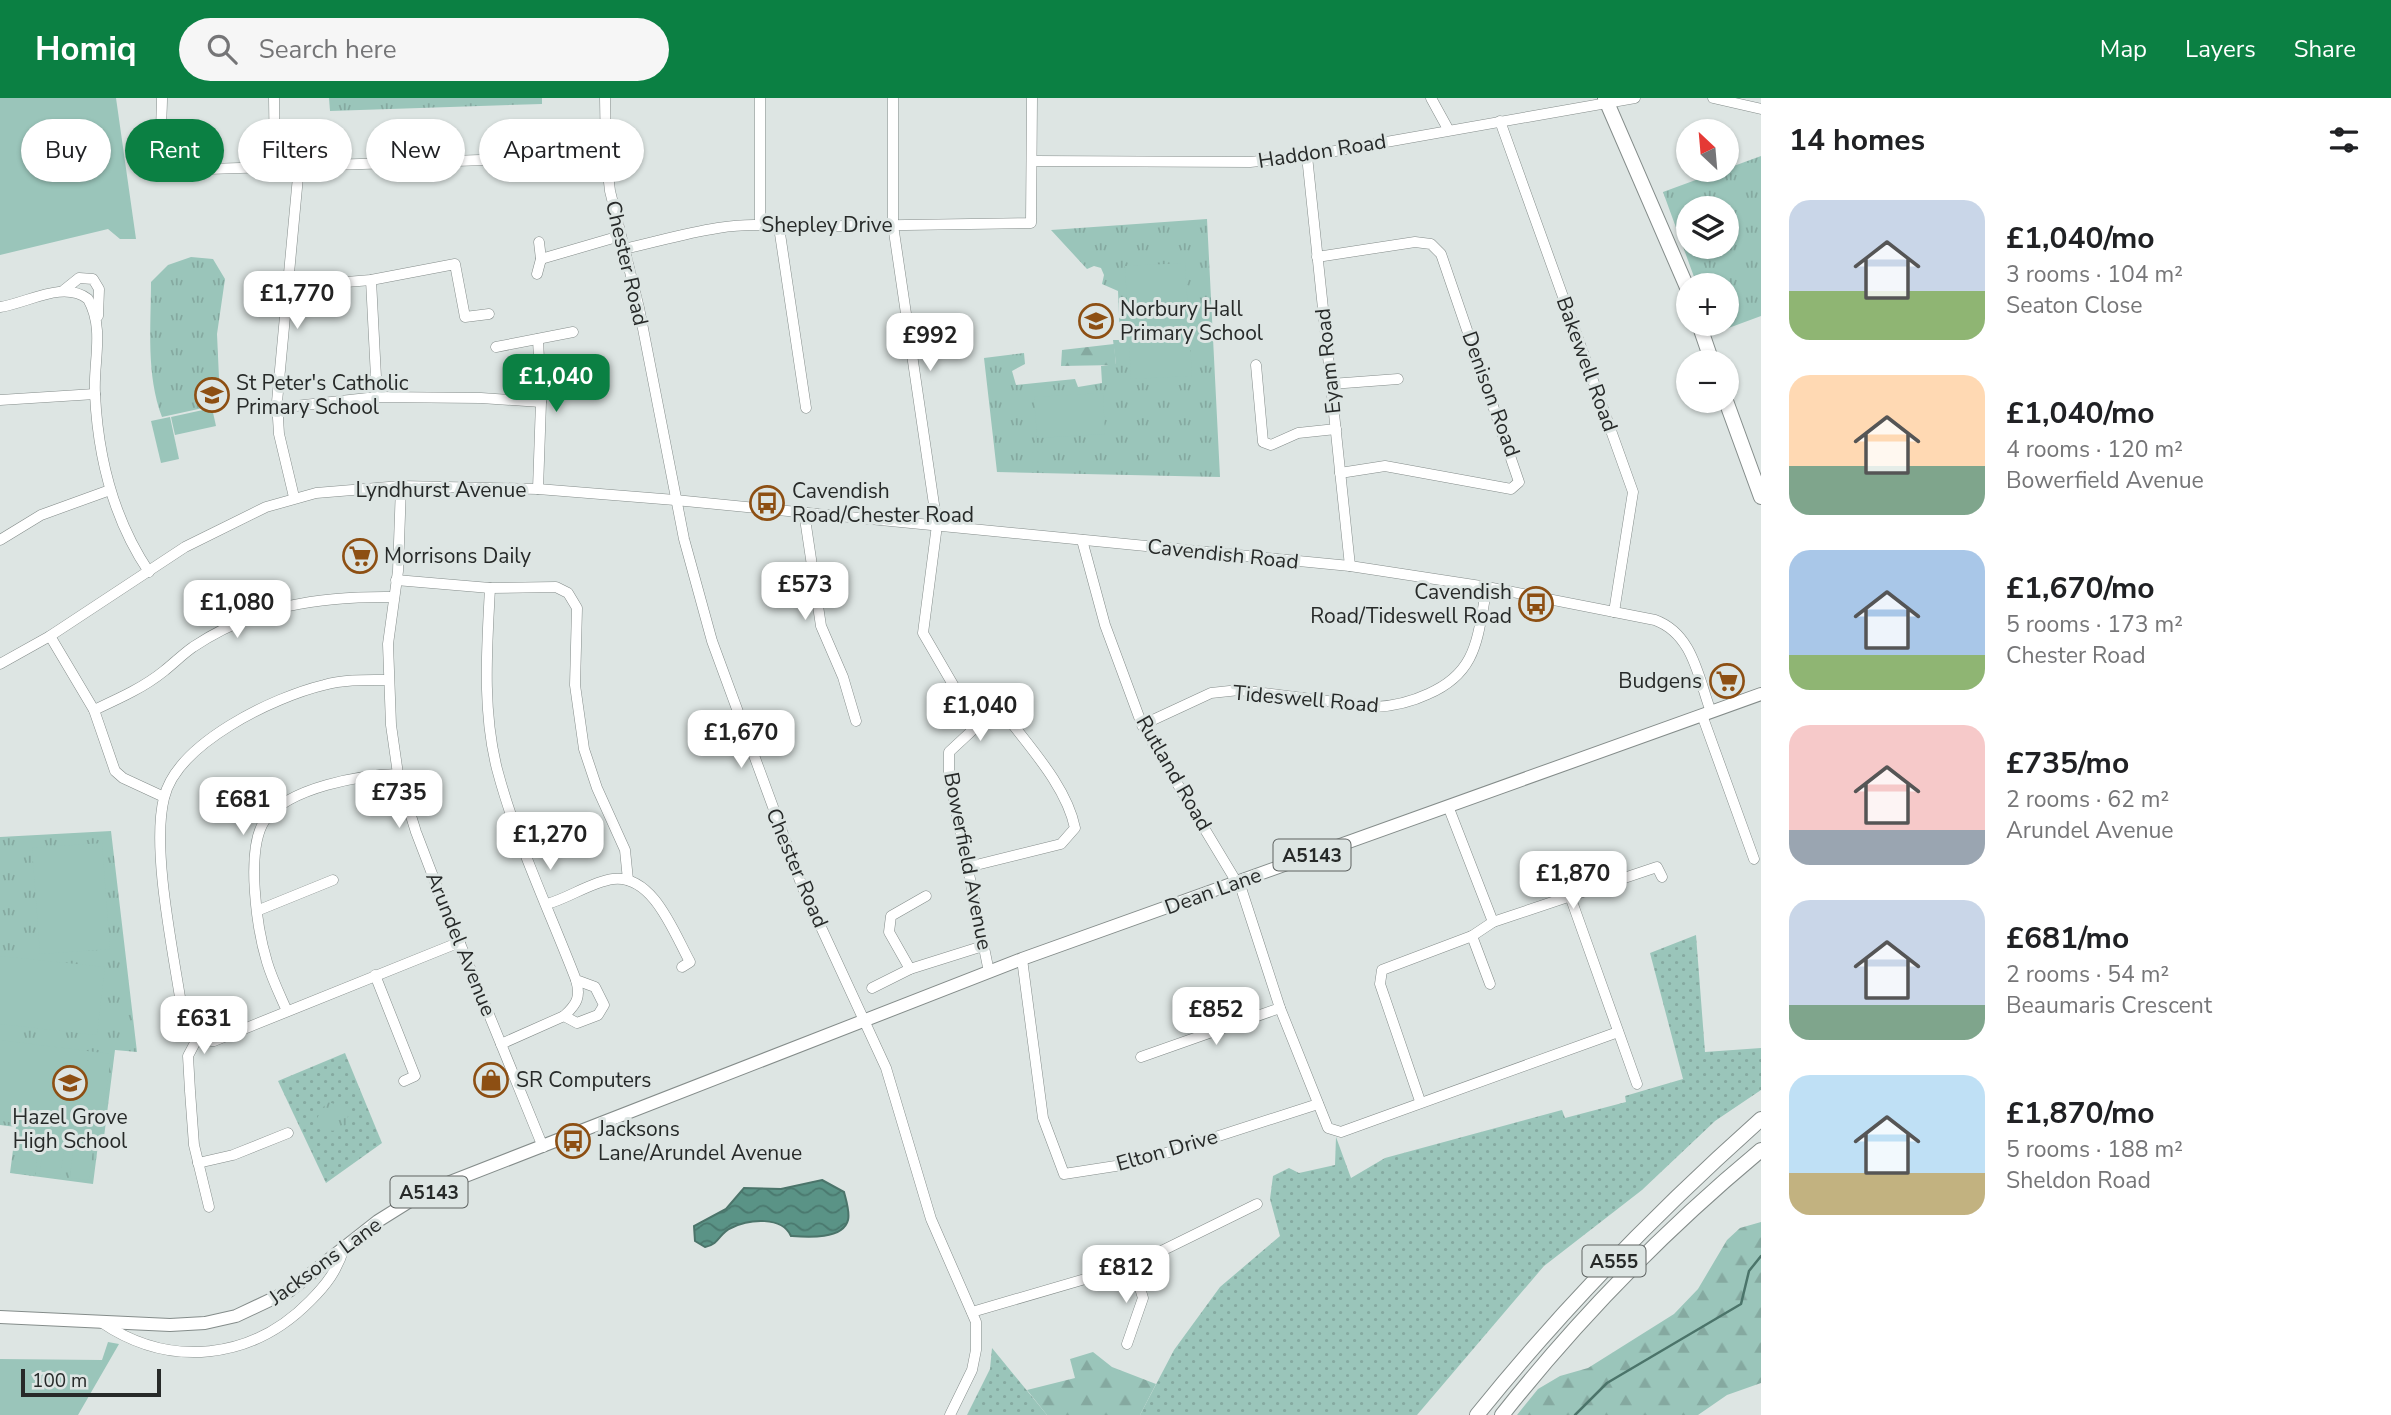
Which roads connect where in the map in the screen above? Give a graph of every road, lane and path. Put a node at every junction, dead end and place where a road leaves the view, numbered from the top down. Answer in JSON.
{"nodes":[{"id":1,"x":162,"y":98,"type":"edge"},
{"id":2,"x":274,"y":98,"type":"edge"},
{"id":3,"x":605,"y":98,"type":"edge"},
{"id":4,"x":760,"y":98,"type":"edge"},
{"id":5,"x":893,"y":98,"type":"edge"},
{"id":6,"x":1032,"y":98,"type":"edge"},
{"id":7,"x":1432,"y":98,"type":"edge"},
{"id":8,"x":1635,"y":98,"type":"edge"},
{"id":9,"x":1713,"y":98,"type":"edge"},
{"id":10,"x":1606,"y":100,"type":"edge"},
{"id":11,"x":1761,"y":109,"type":"edge"},
{"id":12,"x":274,"y":119,"type":"edge"},
{"id":13,"x":605,"y":119,"type":"edge"},
{"id":14,"x":1500,"y":121,"type":"junction"},
{"id":15,"x":1448,"y":129,"type":"junction"},
{"id":16,"x":1307,"y":156,"type":"junction"},
{"id":17,"x":479,"y":160,"type":"edge"},
{"id":18,"x":1034,"y":161,"type":"junction"},
{"id":19,"x":352,"y":164,"type":"edge"},
{"id":20,"x":238,"y":167,"type":"edge"},
{"id":21,"x":297,"y":182,"type":"edge"},
{"id":22,"x":611,"y":182,"type":"edge"},
{"id":23,"x":760,"y":224,"type":"junction"},
{"id":24,"x":892,"y":225,"type":"junction"},
{"id":25,"x":779,"y":227,"type":"junction"},
{"id":26,"x":620,"y":236,"type":"junction"},
{"id":27,"x":539,"y":242,"type":"dead end"},
{"id":28,"x":624,"y":249,"type":"junction"},
{"id":29,"x":1317,"y":257,"type":"junction"},
{"id":30,"x":541,"y":259,"type":"junction"},
{"id":31,"x":1681,"y":273,"type":"edge"},
{"id":32,"x":537,"y":274,"type":"dead end"},
{"id":33,"x":371,"y":280,"type":"junction"},
{"id":34,"x":285,"y":287,"type":"junction"},
{"id":35,"x":60,"y":292,"type":"junction"},
{"id":36,"x":0,"y":307,"type":"edge"},
{"id":37,"x":489,"y":314,"type":"dead end"},
{"id":38,"x":98,"y":326,"type":"junction"},
{"id":39,"x":573,"y":332,"type":"dead end"},
{"id":40,"x":538,"y":339,"type":"junction"},
{"id":41,"x":496,"y":347,"type":"dead end"},
{"id":42,"x":1256,"y":365,"type":"dead end"},
{"id":43,"x":1398,"y":379,"type":"dead end"},
{"id":44,"x":1331,"y":384,"type":"junction"},
{"id":45,"x":95,"y":394,"type":"junction"},
{"id":46,"x":377,"y":397,"type":"junction"},
{"id":47,"x":0,"y":400,"type":"edge"},
{"id":48,"x":541,"y":402,"type":"junction"},
{"id":49,"x":277,"y":408,"type":"junction"},
{"id":50,"x":806,"y":408,"type":"dead end"},
{"id":51,"x":1730,"y":413,"type":"edge"},
{"id":52,"x":1336,"y":429,"type":"junction"},
{"id":53,"x":1340,"y":473,"type":"junction"},
{"id":54,"x":401,"y":486,"type":"junction"},
{"id":55,"x":538,"y":489,"type":"junction"},
{"id":56,"x":110,"y":490,"type":"junction"},
{"id":57,"x":294,"y":497,"type":"junction"},
{"id":58,"x":1761,"y":497,"type":"edge"},
{"id":59,"x":675,"y":500,"type":"junction"},
{"id":60,"x":804,"y":512,"type":"junction"},
{"id":61,"x":937,"y":525,"type":"junction"},
{"id":62,"x":1,"y":537,"type":"edge"},
{"id":63,"x":1082,"y":540,"type":"junction"},
{"id":64,"x":1350,"y":566,"type":"junction"},
{"id":65,"x":149,"y":572,"type":"junction"},
{"id":66,"x":396,"y":580,"type":"junction"},
{"id":67,"x":1487,"y":587,"type":"junction"},
{"id":68,"x":490,"y":588,"type":"junction"},
{"id":69,"x":394,"y":597,"type":"junction"},
{"id":70,"x":1614,"y":612,"type":"junction"},
{"id":71,"x":50,"y":636,"type":"junction"},
{"id":72,"x":0,"y":664,"type":"edge"},
{"id":73,"x":388,"y":680,"type":"junction"},
{"id":74,"x":1761,"y":694,"type":"edge"},
{"id":75,"x":94,"y":710,"type":"junction"},
{"id":76,"x":1706,"y":713,"type":"junction"},
{"id":77,"x":856,"y":721,"type":"dead end"},
{"id":78,"x":1142,"y":725,"type":"junction"},
{"id":79,"x":977,"y":726,"type":"junction"},
{"id":80,"x":398,"y":774,"type":"junction"},
{"id":81,"x":164,"y":797,"type":"junction"},
{"id":82,"x":1448,"y":806,"type":"junction"},
{"id":83,"x":1754,"y":859,"type":"dead end"},
{"id":84,"x":968,"y":867,"type":"junction"},
{"id":85,"x":1662,"y":877,"type":"dead end"},
{"id":86,"x":333,"y":880,"type":"dead end"},
{"id":87,"x":628,"y":880,"type":"junction"},
{"id":88,"x":1237,"y":882,"type":"junction"},
{"id":89,"x":926,"y":896,"type":"dead end"},
{"id":90,"x":1570,"y":896,"type":"junction"},
{"id":91,"x":547,"y":904,"type":"junction"},
{"id":92,"x":259,"y":910,"type":"junction"},
{"id":93,"x":1493,"y":922,"type":"junction"},
{"id":94,"x":1472,"y":936,"type":"junction"},
{"id":95,"x":460,"y":942,"type":"junction"},
{"id":96,"x":983,"y":946,"type":"junction"},
{"id":97,"x":1023,"y":959,"type":"junction"},
{"id":98,"x":690,"y":962,"type":"dead end"},
{"id":99,"x":910,"y":969,"type":"junction"},
{"id":100,"x":989,"y":972,"type":"junction"},
{"id":101,"x":374,"y":975,"type":"junction"},
{"id":102,"x":576,"y":980,"type":"junction"},
{"id":103,"x":1490,"y":984,"type":"dead end"},
{"id":104,"x":872,"y":988,"type":"dead end"},
{"id":105,"x":1280,"y":1008,"type":"junction"},
{"id":106,"x":287,"y":1011,"type":"junction"},
{"id":107,"x":564,"y":1016,"type":"junction"},
{"id":108,"x":865,"y":1020,"type":"junction"},
{"id":109,"x":1618,"y":1032,"type":"junction"},
{"id":110,"x":198,"y":1037,"type":"junction"},
{"id":111,"x":501,"y":1044,"type":"junction"},
{"id":112,"x":1141,"y":1057,"type":"dead end"},
{"id":113,"x":404,"y":1081,"type":"dead end"},
{"id":114,"x":1637,"y":1084,"type":"dead end"},
{"id":115,"x":1420,"y":1101,"type":"junction"},
{"id":116,"x":1318,"y":1104,"type":"junction"},
{"id":117,"x":1761,"y":1119,"type":"edge"},
{"id":118,"x":1761,"y":1125,"type":"edge"},
{"id":119,"x":288,"y":1133,"type":"dead end"},
{"id":120,"x":1744,"y":1134,"type":"junction"},
{"id":121,"x":543,"y":1147,"type":"junction"},
{"id":122,"x":1761,"y":1150,"type":"edge"},
{"id":123,"x":198,"y":1163,"type":"junction"},
{"id":124,"x":1257,"y":1204,"type":"dead end"},
{"id":125,"x":209,"y":1207,"type":"dead end"},
{"id":126,"x":344,"y":1248,"type":"junction"},
{"id":127,"x":1133,"y":1265,"type":"junction"},
{"id":128,"x":972,"y":1312,"type":"junction"},
{"id":129,"x":0,"y":1317,"type":"edge"},
{"id":130,"x":101,"y":1322,"type":"junction"},
{"id":131,"x":1127,"y":1344,"type":"dead end"},
{"id":132,"x":950,"y":1415,"type":"edge"},
{"id":133,"x":1477,"y":1415,"type":"edge"},
{"id":134,"x":1502,"y":1415,"type":"edge"}],
"edges":[{"from":1,"to":20,"type":"street"},
{"from":2,"to":12,"type":"street"},
{"from":3,"to":13,"type":"street","name":"Chester Road"},
{"from":4,"to":23,"type":"street"},
{"from":5,"to":24,"type":"street"},
{"from":6,"to":18,"type":"street"},
{"from":7,"to":15,"type":"street"},
{"from":8,"to":10,"type":"street","name":"Haddon Road"},
{"from":9,"to":11,"type":"street"},
{"from":10,"to":14,"type":"street","name":"Haddon Road"},
{"from":10,"to":31,"type":"highway"},
{"from":14,"to":15,"type":"street","name":"Haddon Road"},
{"from":14,"to":70,"type":"street","name":"Bakewell Road"},
{"from":15,"to":16,"type":"street","name":"Haddon Road"},
{"from":16,"to":18,"type":"street","name":"Haddon Road"},
{"from":16,"to":29,"type":"street","name":"Eyam Road"},
{"from":17,"to":19,"type":"street"},
{"from":18,"to":24,"type":"street","name":"Shepley Drive"},
{"from":21,"to":34,"type":"street"},
{"from":22,"to":26,"type":"street","name":"Chester Road"},
{"from":23,"to":25,"type":"street","name":"Shepley Drive"},
{"from":23,"to":28,"type":"street","name":"Shepley Drive"},
{"from":24,"to":25,"type":"street","name":"Shepley Drive"},
{"from":24,"to":61,"type":"street"},
{"from":25,"to":50,"type":"street"},
{"from":26,"to":28,"type":"street","name":"Chester Road"},
{"from":26,"to":30,"type":"street"},
{"from":27,"to":30,"type":"street"},
{"from":28,"to":59,"type":"street","name":"Chester Road"},
{"from":29,"to":44,"type":"street","name":"Eyam Road"},
{"from":29,"to":53,"type":"street","name":"Denison Road"},
{"from":30,"to":32,"type":"street"},
{"from":33,"to":34,"type":"street"},
{"from":33,"to":37,"type":"street"},
{"from":33,"to":46,"type":"street"},
{"from":34,"to":49,"type":"street"},
{"from":35,"to":36,"type":"street"},
{"from":35,"to":38,"type":"street"},
{"from":35,"to":38,"type":"street"},
{"from":38,"to":45,"type":"street"},
{"from":39,"to":40,"type":"street"},
{"from":40,"to":41,"type":"street"},
{"from":40,"to":48,"type":"street"},
{"from":42,"to":52,"type":"street"},
{"from":43,"to":44,"type":"street"},
{"from":44,"to":52,"type":"street","name":"Eyam Road"},
{"from":45,"to":47,"type":"street"},
{"from":45,"to":56,"type":"street"},
{"from":46,"to":48,"type":"street"},
{"from":46,"to":49,"type":"street"},
{"from":48,"to":55,"type":"street"},
{"from":49,"to":57,"type":"street"},
{"from":51,"to":58,"type":"highway"},
{"from":52,"to":53,"type":"street","name":"Eyam Road"},
{"from":53,"to":64,"type":"street","name":"Eyam Road"},
{"from":54,"to":55,"type":"street","name":"Lyndhurst Avenue"},
{"from":54,"to":57,"type":"street","name":"Lyndhurst Avenue"},
{"from":54,"to":66,"type":"street","name":"Arundel Avenue"},
{"from":55,"to":59,"type":"street","name":"Lyndhurst Avenue"},
{"from":56,"to":62,"type":"street"},
{"from":56,"to":65,"type":"street"},
{"from":57,"to":65,"type":"street","name":"Lyndhurst Avenue"},
{"from":59,"to":60,"type":"street","name":"Cavendish Road"},
{"from":59,"to":108,"type":"street","name":"Chester Road"},
{"from":60,"to":61,"type":"street","name":"Cavendish Road"},
{"from":60,"to":77,"type":"street"},
{"from":61,"to":63,"type":"street","name":"Cavendish Road"},
{"from":61,"to":79,"type":"street"},
{"from":63,"to":64,"type":"street","name":"Cavendish Road"},
{"from":63,"to":78,"type":"street","name":"Rutland Road"},
{"from":64,"to":67,"type":"street","name":"Cavendish Road"},
{"from":65,"to":71,"type":"street","name":"Lyndhurst Avenue"},
{"from":66,"to":68,"type":"street"},
{"from":66,"to":69,"type":"street","name":"Arundel Avenue"},
{"from":67,"to":70,"type":"street","name":"Cavendish Road"},
{"from":67,"to":78,"type":"street","name":"Tideswell Road"},
{"from":68,"to":87,"type":"street"},
{"from":68,"to":91,"type":"street"},
{"from":69,"to":73,"type":"street","name":"Arundel Avenue"},
{"from":69,"to":75,"type":"street"},
{"from":70,"to":76,"type":"street","name":"Cavendish Road"},
{"from":71,"to":72,"type":"street","name":"Lyndhurst Avenue"},
{"from":71,"to":75,"type":"street"},
{"from":73,"to":80,"type":"street","name":"Arundel Avenue"},
{"from":73,"to":81,"type":"street"},
{"from":74,"to":76,"type":"main road","name":"Dean Lane","number":"A5143"},
{"from":75,"to":81,"type":"street"},
{"from":76,"to":82,"type":"main road","name":"Dean Lane","number":"A5143"},
{"from":76,"to":83,"type":"street"},
{"from":78,"to":88,"type":"street","name":"Rutland Road"},
{"from":79,"to":84,"type":"street","name":"Bowerfield Avenue"},
{"from":79,"to":84,"type":"street"},
{"from":80,"to":92,"type":"street"},
{"from":80,"to":95,"type":"street","name":"Arundel Avenue"},
{"from":81,"to":110,"type":"street"},
{"from":82,"to":88,"type":"main road","name":"Dean Lane","number":"A5143"},
{"from":82,"to":93,"type":"street"},
{"from":84,"to":96,"type":"street","name":"Bowerfield Avenue"},
{"from":85,"to":90,"type":"street"},
{"from":86,"to":92,"type":"street"},
{"from":87,"to":91,"type":"street"},
{"from":87,"to":98,"type":"street"},
{"from":88,"to":97,"type":"main road","name":"Dean Lane","number":"A5143"},
{"from":88,"to":105,"type":"street","name":"Rutland Road"},
{"from":89,"to":99,"type":"street"},
{"from":90,"to":93,"type":"street"},
{"from":90,"to":109,"type":"street"},
{"from":91,"to":102,"type":"street"},
{"from":92,"to":106,"type":"street"},
{"from":93,"to":94,"type":"street"},
{"from":94,"to":103,"type":"street"},
{"from":94,"to":115,"type":"street"},
{"from":95,"to":101,"type":"street"},
{"from":95,"to":111,"type":"street","name":"Arundel Avenue"},
{"from":96,"to":99,"type":"street"},
{"from":96,"to":100,"type":"street","name":"Bowerfield Avenue"},
{"from":97,"to":100,"type":"main road","name":"Dean Lane","number":"A5143"},
{"from":97,"to":116,"type":"street","name":"Elton Drive"},
{"from":99,"to":104,"type":"street"},
{"from":100,"to":108,"type":"main road","name":"Dean Lane","number":"A5143"},
{"from":101,"to":106,"type":"street"},
{"from":101,"to":113,"type":"street"},
{"from":102,"to":107,"type":"street"},
{"from":102,"to":107,"type":"street"},
{"from":105,"to":112,"type":"street"},
{"from":105,"to":116,"type":"street","name":"Rutland Road"},
{"from":106,"to":110,"type":"street"},
{"from":107,"to":111,"type":"street"},
{"from":108,"to":121,"type":"main road","name":"Jacksons Lane","number":"A5143"},
{"from":108,"to":128,"type":"street","name":"Chester Road"},
{"from":109,"to":114,"type":"street"},
{"from":109,"to":115,"type":"street"},
{"from":110,"to":123,"type":"street"},
{"from":111,"to":121,"type":"street","name":"Arundel Avenue"},
{"from":115,"to":116,"type":"street","name":"Rutland Road"},
{"from":117,"to":120,"type":"highway","number":"A555"},
{"from":118,"to":120,"type":"highway"},
{"from":119,"to":123,"type":"street"},
{"from":120,"to":133,"type":"highway","number":"A555"},
{"from":121,"to":126,"type":"main road","name":"Jacksons Lane","number":"A5143"},
{"from":122,"to":134,"type":"highway","number":"A555"},
{"from":123,"to":125,"type":"street"},
{"from":124,"to":127,"type":"street"},
{"from":126,"to":130,"type":"main road","name":"Jacksons Lane","number":"A5143"},
{"from":126,"to":130,"type":"street"},
{"from":127,"to":128,"type":"street"},
{"from":127,"to":131,"type":"street"},
{"from":128,"to":132,"type":"street","name":"Chester Road"},
{"from":129,"to":130,"type":"main road","name":"Jacksons Lane","number":"A5143"}]}
